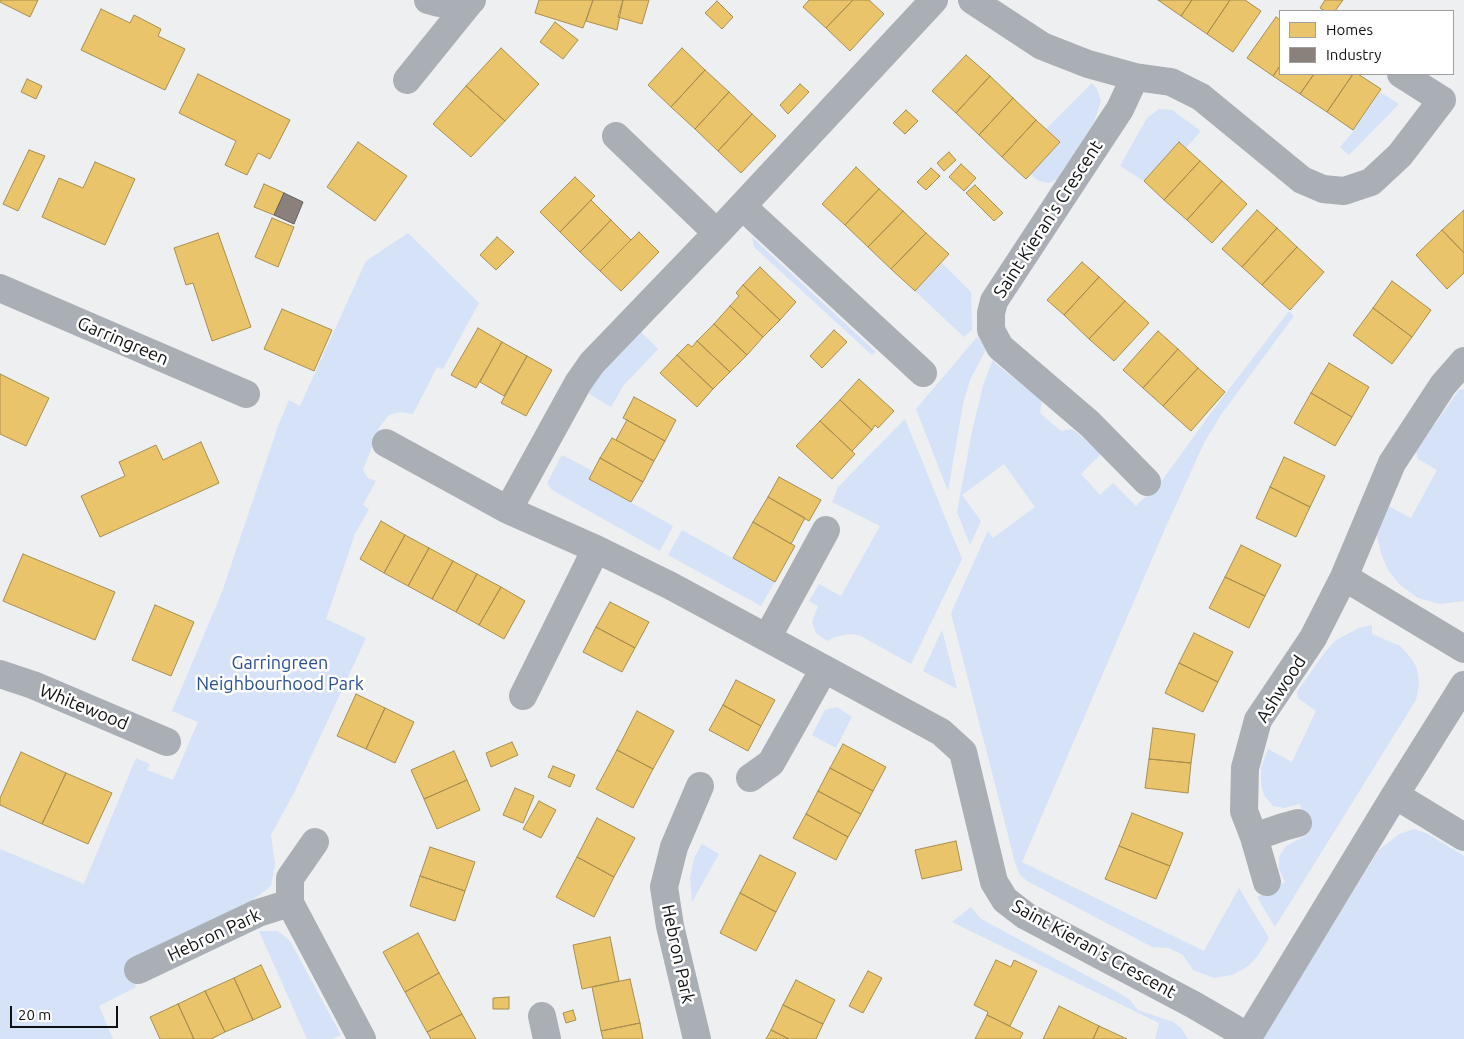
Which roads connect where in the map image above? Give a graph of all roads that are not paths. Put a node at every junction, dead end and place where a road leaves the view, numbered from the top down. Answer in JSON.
{"nodes":[{"id":1,"x":428,"y":0,"type":"edge"},
{"id":2,"x":934,"y":0,"type":"edge"},
{"id":3,"x":972,"y":0,"type":"edge"},
{"id":4,"x":471,"y":1,"type":"edge"},
{"id":5,"x":1403,"y":75,"type":"edge"},
{"id":6,"x":1135,"y":77,"type":"junction"},
{"id":7,"x":407,"y":80,"type":"dead end"},
{"id":8,"x":616,"y":136,"type":"dead end"},
{"id":9,"x":742,"y":206,"type":"junction"},
{"id":10,"x":717,"y":233,"type":"junction"},
{"id":11,"x":0,"y":288,"type":"edge"},
{"id":12,"x":1464,"y":361,"type":"edge"},
{"id":13,"x":923,"y":373,"type":"dead end"},
{"id":14,"x":246,"y":394,"type":"dead end"},
{"id":15,"x":386,"y":443,"type":"dead end"},
{"id":16,"x":1147,"y":482,"type":"dead end"},
{"id":17,"x":508,"y":510,"type":"junction"},
{"id":18,"x":826,"y":530,"type":"dead end"},
{"id":19,"x":596,"y":549,"type":"junction"},
{"id":20,"x":1344,"y":576,"type":"junction"},
{"id":21,"x":767,"y":638,"type":"junction"},
{"id":22,"x":1464,"y":649,"type":"edge"},
{"id":23,"x":824,"y":669,"type":"junction"},
{"id":24,"x":0,"y":674,"type":"edge"},
{"id":25,"x":1464,"y":686,"type":"edge"},
{"id":26,"x":522,"y":696,"type":"dead end"},
{"id":27,"x":167,"y":742,"type":"dead end"},
{"id":28,"x":750,"y":778,"type":"dead end"},
{"id":29,"x":700,"y":786,"type":"dead end"},
{"id":30,"x":1395,"y":795,"type":"junction"},
{"id":31,"x":1298,"y":823,"type":"dead end"},
{"id":32,"x":1254,"y":837,"type":"junction"},
{"id":33,"x":1464,"y":837,"type":"edge"},
{"id":34,"x":315,"y":842,"type":"dead end"},
{"id":35,"x":1267,"y":882,"type":"dead end"},
{"id":36,"x":290,"y":903,"type":"junction"},
{"id":37,"x":138,"y":970,"type":"dead end"},
{"id":38,"x":356,"y":1037,"type":"edge"},
{"id":39,"x":1248,"y":1038,"type":"edge"},
{"id":40,"x":697,"y":1039,"type":"edge"}],
"edges":[{"from":1,"to":4,"type":"street"},
{"from":2,"to":9,"type":"street"},
{"from":3,"to":6,"type":"street"},
{"from":4,"to":7,"type":"street"},
{"from":5,"to":6,"type":"street"},
{"from":6,"to":16,"type":"street","name":"Saint Kieran's Crescent"},
{"from":8,"to":10,"type":"street"},
{"from":9,"to":10,"type":"street"},
{"from":9,"to":13,"type":"street"},
{"from":10,"to":17,"type":"street"},
{"from":11,"to":14,"type":"street","name":"Garringreen"},
{"from":12,"to":20,"type":"street","name":"Ashwood"},
{"from":15,"to":17,"type":"street","name":"Saint Kieran's Crescent"},
{"from":17,"to":19,"type":"street","name":"Saint Kieran's Crescent"},
{"from":18,"to":21,"type":"street"},
{"from":19,"to":21,"type":"street","name":"Saint Kieran's Crescent"},
{"from":19,"to":26,"type":"street"},
{"from":20,"to":22,"type":"street"},
{"from":20,"to":32,"type":"street","name":"Ashwood"},
{"from":21,"to":23,"type":"street","name":"Saint Kieran's Crescent"},
{"from":23,"to":28,"type":"street"},
{"from":23,"to":39,"type":"street","name":"Saint Kieran's Crescent"},
{"from":24,"to":27,"type":"street","name":"Whitewood"},
{"from":25,"to":30,"type":"street"},
{"from":29,"to":40,"type":"street","name":"Hebron Park"},
{"from":30,"to":33,"type":"street"},
{"from":30,"to":39,"type":"street"},
{"from":31,"to":32,"type":"street"},
{"from":32,"to":35,"type":"street","name":"Ashwood"},
{"from":34,"to":36,"type":"street"},
{"from":36,"to":37,"type":"street","name":"Hebron Park"},
{"from":36,"to":38,"type":"street"}]}
